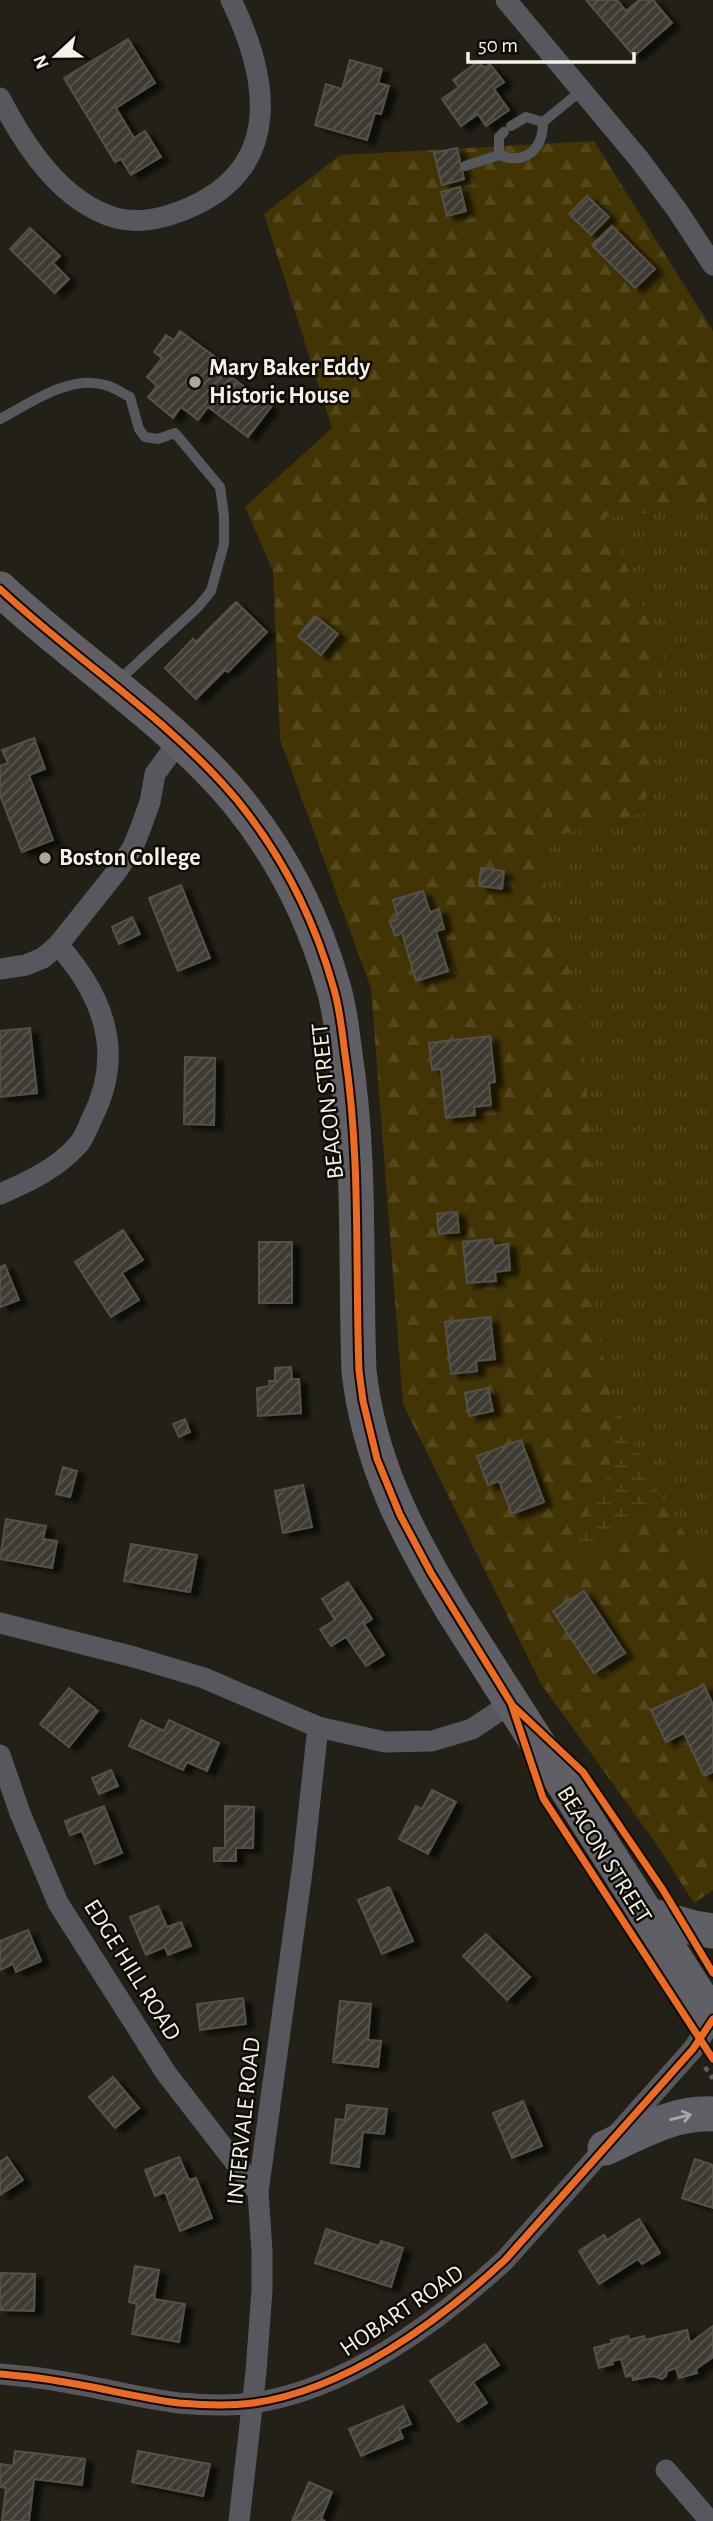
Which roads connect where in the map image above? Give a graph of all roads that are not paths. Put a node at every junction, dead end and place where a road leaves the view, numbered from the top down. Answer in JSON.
{"nodes":[{"id":1,"x":232,"y":0,"type":"edge"},
{"id":2,"x":506,"y":0,"type":"edge"},
{"id":3,"x":582,"y":90,"type":"junction"},
{"id":4,"x":0,"y":98,"type":"edge"},
{"id":5,"x":543,"y":122,"type":"junction"},
{"id":6,"x":499,"y":155,"type":"junction"},
{"id":7,"x":465,"y":166,"type":"dead end"},
{"id":8,"x":713,"y":265,"type":"edge"},
{"id":9,"x":0,"y":419,"type":"edge"},
{"id":10,"x":0,"y":589,"type":"edge"},
{"id":11,"x":113,"y":686,"type":"junction"},
{"id":12,"x":179,"y":741,"type":"junction"},
{"id":13,"x":58,"y":946,"type":"junction"},
{"id":14,"x":0,"y":969,"type":"edge"},
{"id":15,"x":0,"y":1195,"type":"edge"},
{"id":16,"x":0,"y":1623,"type":"edge"},
{"id":17,"x":511,"y":1703,"type":"junction"},
{"id":18,"x":318,"y":1727,"type":"junction"},
{"id":19,"x":0,"y":1755,"type":"edge"},
{"id":20,"x":646,"y":1914,"type":"junction"},
{"id":21,"x":713,"y":1931,"type":"edge"},
{"id":22,"x":708,"y":2027,"type":"edge"},
{"id":23,"x":713,"y":2114,"type":"edge"},
{"id":24,"x":605,"y":2148,"type":"junction"},
{"id":25,"x":258,"y":2192,"type":"junction"},
{"id":26,"x":0,"y":2374,"type":"edge"},
{"id":27,"x":253,"y":2403,"type":"junction"},
{"id":28,"x":666,"y":2470,"type":"dead end"},
{"id":29,"x":239,"y":2521,"type":"edge"},
{"id":30,"x":710,"y":2521,"type":"edge"}],
"edges":[{"from":1,"to":4,"type":"street"},
{"from":2,"to":3,"type":"street"},
{"from":3,"to":5,"type":"lane"},
{"from":3,"to":8,"type":"street"},
{"from":5,"to":6,"type":"lane"},
{"from":5,"to":6,"type":"lane"},
{"from":6,"to":7,"type":"lane"},
{"from":9,"to":11,"type":"lane"},
{"from":10,"to":11,"type":"main road","name":"BEACON STREET"},
{"from":11,"to":12,"type":"main road","name":"BEACON STREET"},
{"from":12,"to":13,"type":"street"},
{"from":12,"to":17,"type":"main road","name":"BEACON STREET"},
{"from":13,"to":14,"type":"street"},
{"from":13,"to":15,"type":"street"},
{"from":16,"to":18,"type":"street"},
{"from":17,"to":18,"type":"street"},
{"from":17,"to":20,"type":"main road","name":"BEACON STREET"},
{"from":18,"to":25,"type":"street","name":"INTERVALE ROAD"},
{"from":19,"to":25,"type":"street","name":"EDGE HILL ROAD"},
{"from":20,"to":21,"type":"main road"},
{"from":20,"to":22,"type":"main road","name":"BEACON STREET"},
{"from":22,"to":24,"type":"street","name":"HOBART ROAD"},
{"from":24,"to":23,"type":"main road","one_way":true},
{"from":24,"to":27,"type":"street","name":"HOBART ROAD"},
{"from":25,"to":27,"type":"street","name":"INTERVALE ROAD"},
{"from":26,"to":27,"type":"street","name":"HOBART ROAD"},
{"from":27,"to":29,"type":"street","name":"INTERVALE ROAD"},
{"from":28,"to":30,"type":"street"}]}
